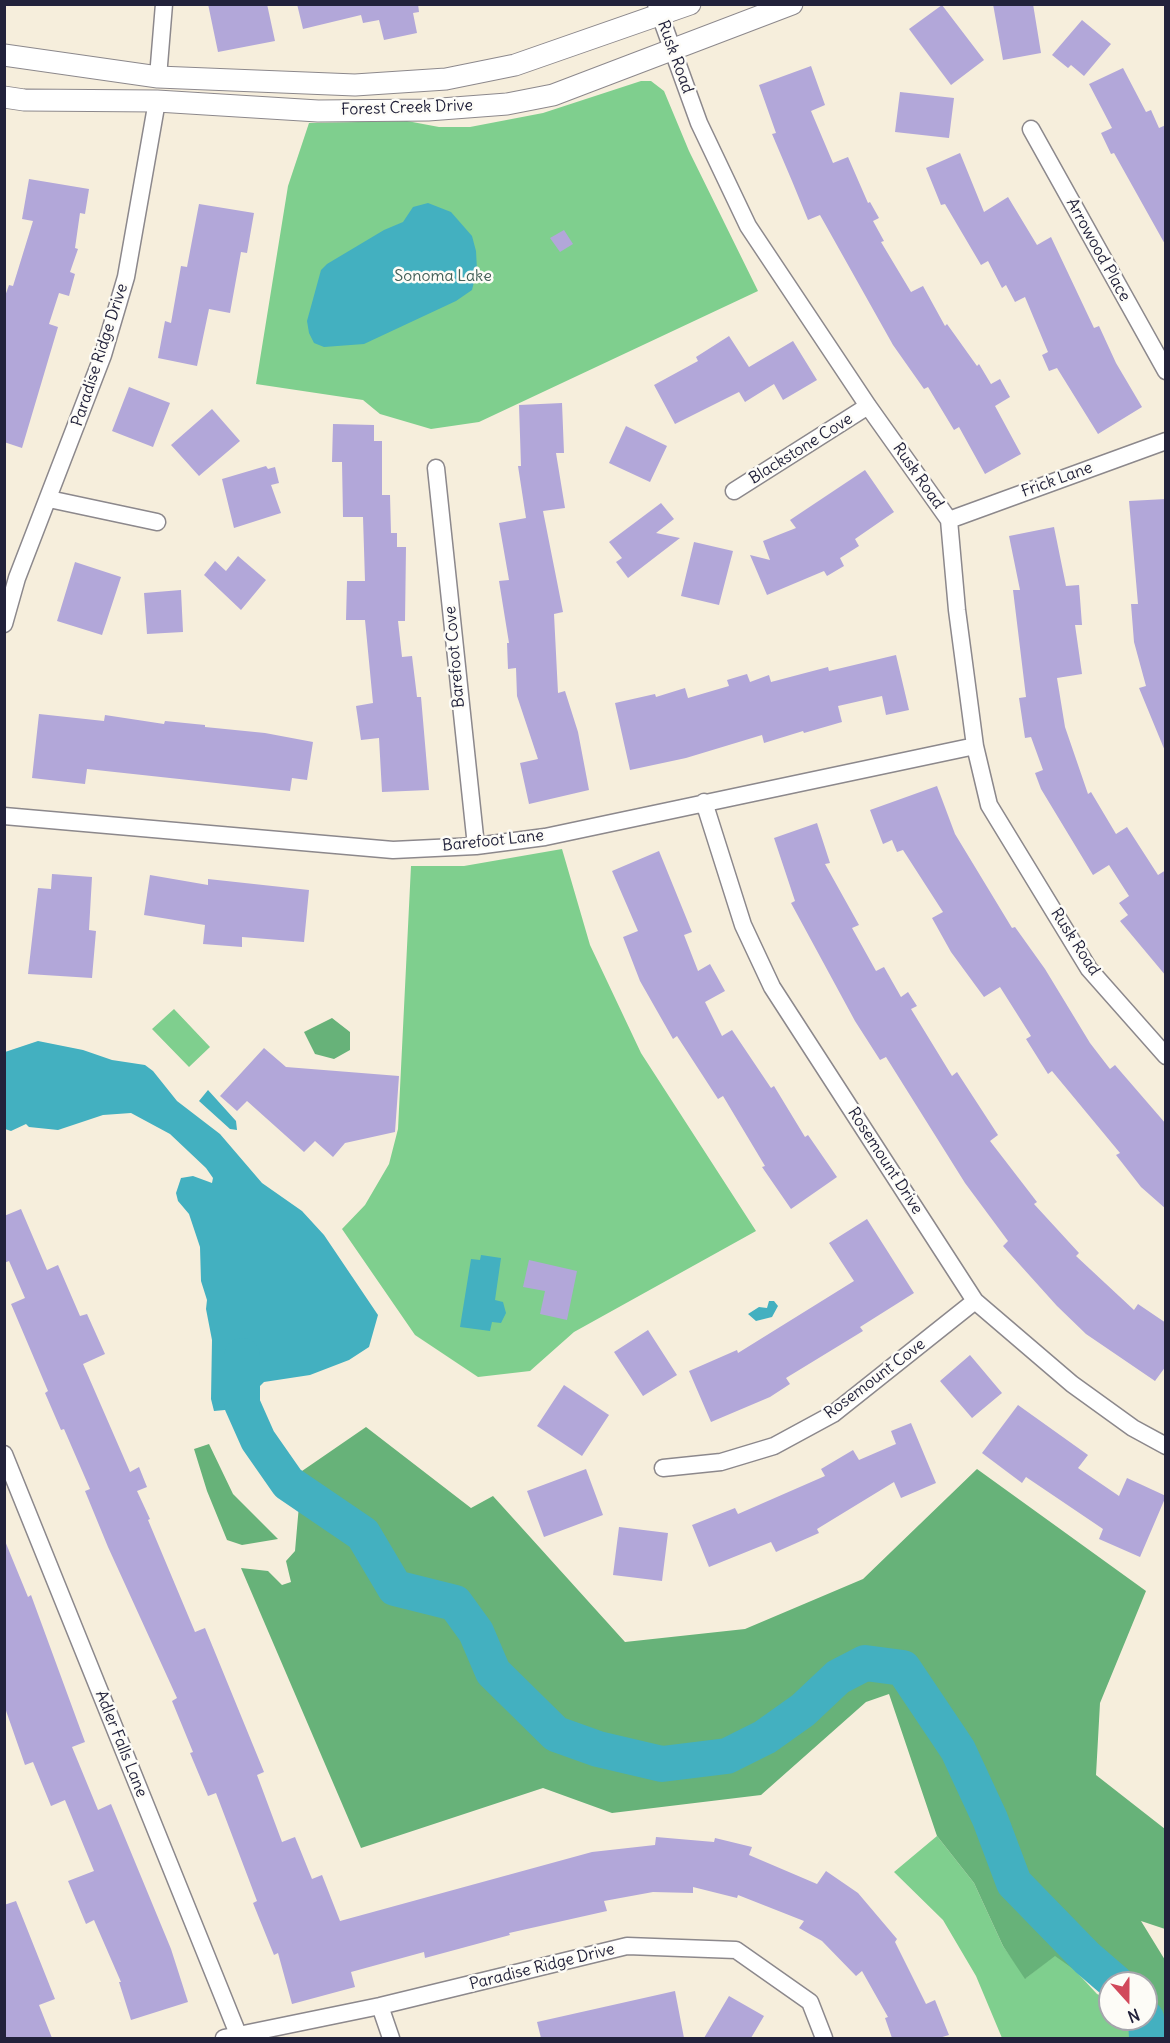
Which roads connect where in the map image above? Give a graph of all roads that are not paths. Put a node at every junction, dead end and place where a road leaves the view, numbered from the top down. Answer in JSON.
{"nodes":[{"id":1,"x":164,"y":4,"type":"edge"},
{"id":2,"x":690,"y":4,"type":"edge"},
{"id":3,"x":792,"y":4,"type":"edge"},
{"id":4,"x":658,"y":10,"type":"edge"},
{"id":5,"x":675,"y":51,"type":"junction"},
{"id":6,"x":4,"y":55,"type":"edge"},
{"id":7,"x":158,"y":77,"type":"junction"},
{"id":8,"x":4,"y":97,"type":"edge"},
{"id":9,"x":157,"y":101,"type":"junction"},
{"id":10,"x":1031,"y":129,"type":"dead end"},
{"id":11,"x":1166,"y":371,"type":"edge"},
{"id":12,"x":868,"y":406,"type":"junction"},
{"id":13,"x":1166,"y":441,"type":"edge"},
{"id":14,"x":436,"y":468,"type":"dead end"},
{"id":15,"x":734,"y":491,"type":"dead end"},
{"id":16,"x":49,"y":499,"type":"junction"},
{"id":17,"x":949,"y":520,"type":"junction"},
{"id":18,"x":157,"y":522,"type":"dead end"},
{"id":19,"x":4,"y":624,"type":"edge"},
{"id":20,"x":975,"y":746,"type":"junction"},
{"id":21,"x":704,"y":802,"type":"junction"},
{"id":22,"x":4,"y":816,"type":"edge"},
{"id":23,"x":476,"y":846,"type":"junction"},
{"id":24,"x":1166,"y":1056,"type":"edge"},
{"id":25,"x":975,"y":1301,"type":"junction"},
{"id":26,"x":1166,"y":1446,"type":"edge"},
{"id":27,"x":4,"y":1454,"type":"edge"},
{"id":28,"x":663,"y":1468,"type":"dead end"},
{"id":29,"x":380,"y":2006,"type":"junction"},
{"id":30,"x":231,"y":2036,"type":"edge"},
{"id":31,"x":391,"y":2038,"type":"edge"},
{"id":32,"x":824,"y":2038,"type":"edge"}],
"edges":[{"from":1,"to":7,"type":"street"},
{"from":2,"to":4,"type":"street","name":"Forest Creek Drive"},
{"from":3,"to":5,"type":"street","name":"Forest Creek Drive"},
{"from":4,"to":5,"type":"street","name":"Rusk Road"},
{"from":4,"to":7,"type":"street","name":"Forest Creek Drive"},
{"from":5,"to":9,"type":"street","name":"Forest Creek Drive"},
{"from":5,"to":12,"type":"street","name":"Rusk Road"},
{"from":6,"to":7,"type":"street","name":"Forest Creek Drive"},
{"from":8,"to":9,"type":"street","name":"Forest Creek Drive"},
{"from":9,"to":16,"type":"street","name":"Paradise Ridge Drive"},
{"from":10,"to":11,"type":"street","name":"Arrowood Place"},
{"from":12,"to":15,"type":"street","name":"Blackstone Cove"},
{"from":12,"to":17,"type":"street","name":"Rusk Road"},
{"from":13,"to":17,"type":"street","name":"Frick Lane"},
{"from":14,"to":23,"type":"street","name":"Barefoot Cove"},
{"from":16,"to":18,"type":"street"},
{"from":16,"to":19,"type":"street","name":"Paradise Ridge Drive"},
{"from":17,"to":20,"type":"street","name":"Rusk Road"},
{"from":20,"to":21,"type":"street","name":"Barefoot Lane"},
{"from":20,"to":24,"type":"street","name":"Rusk Road"},
{"from":21,"to":23,"type":"street","name":"Barefoot Lane"},
{"from":21,"to":25,"type":"street","name":"Rosemount Drive"},
{"from":22,"to":23,"type":"street","name":"Barefoot Lane"},
{"from":25,"to":26,"type":"street","name":"Rosemount Drive"},
{"from":25,"to":28,"type":"street","name":"Rosemount Cove"},
{"from":27,"to":30,"type":"street","name":"Adler Falls Lane"},
{"from":29,"to":30,"type":"street","name":"Paradise Ridge Drive"},
{"from":29,"to":31,"type":"street"},
{"from":29,"to":32,"type":"street","name":"Paradise Ridge Drive"}]}
